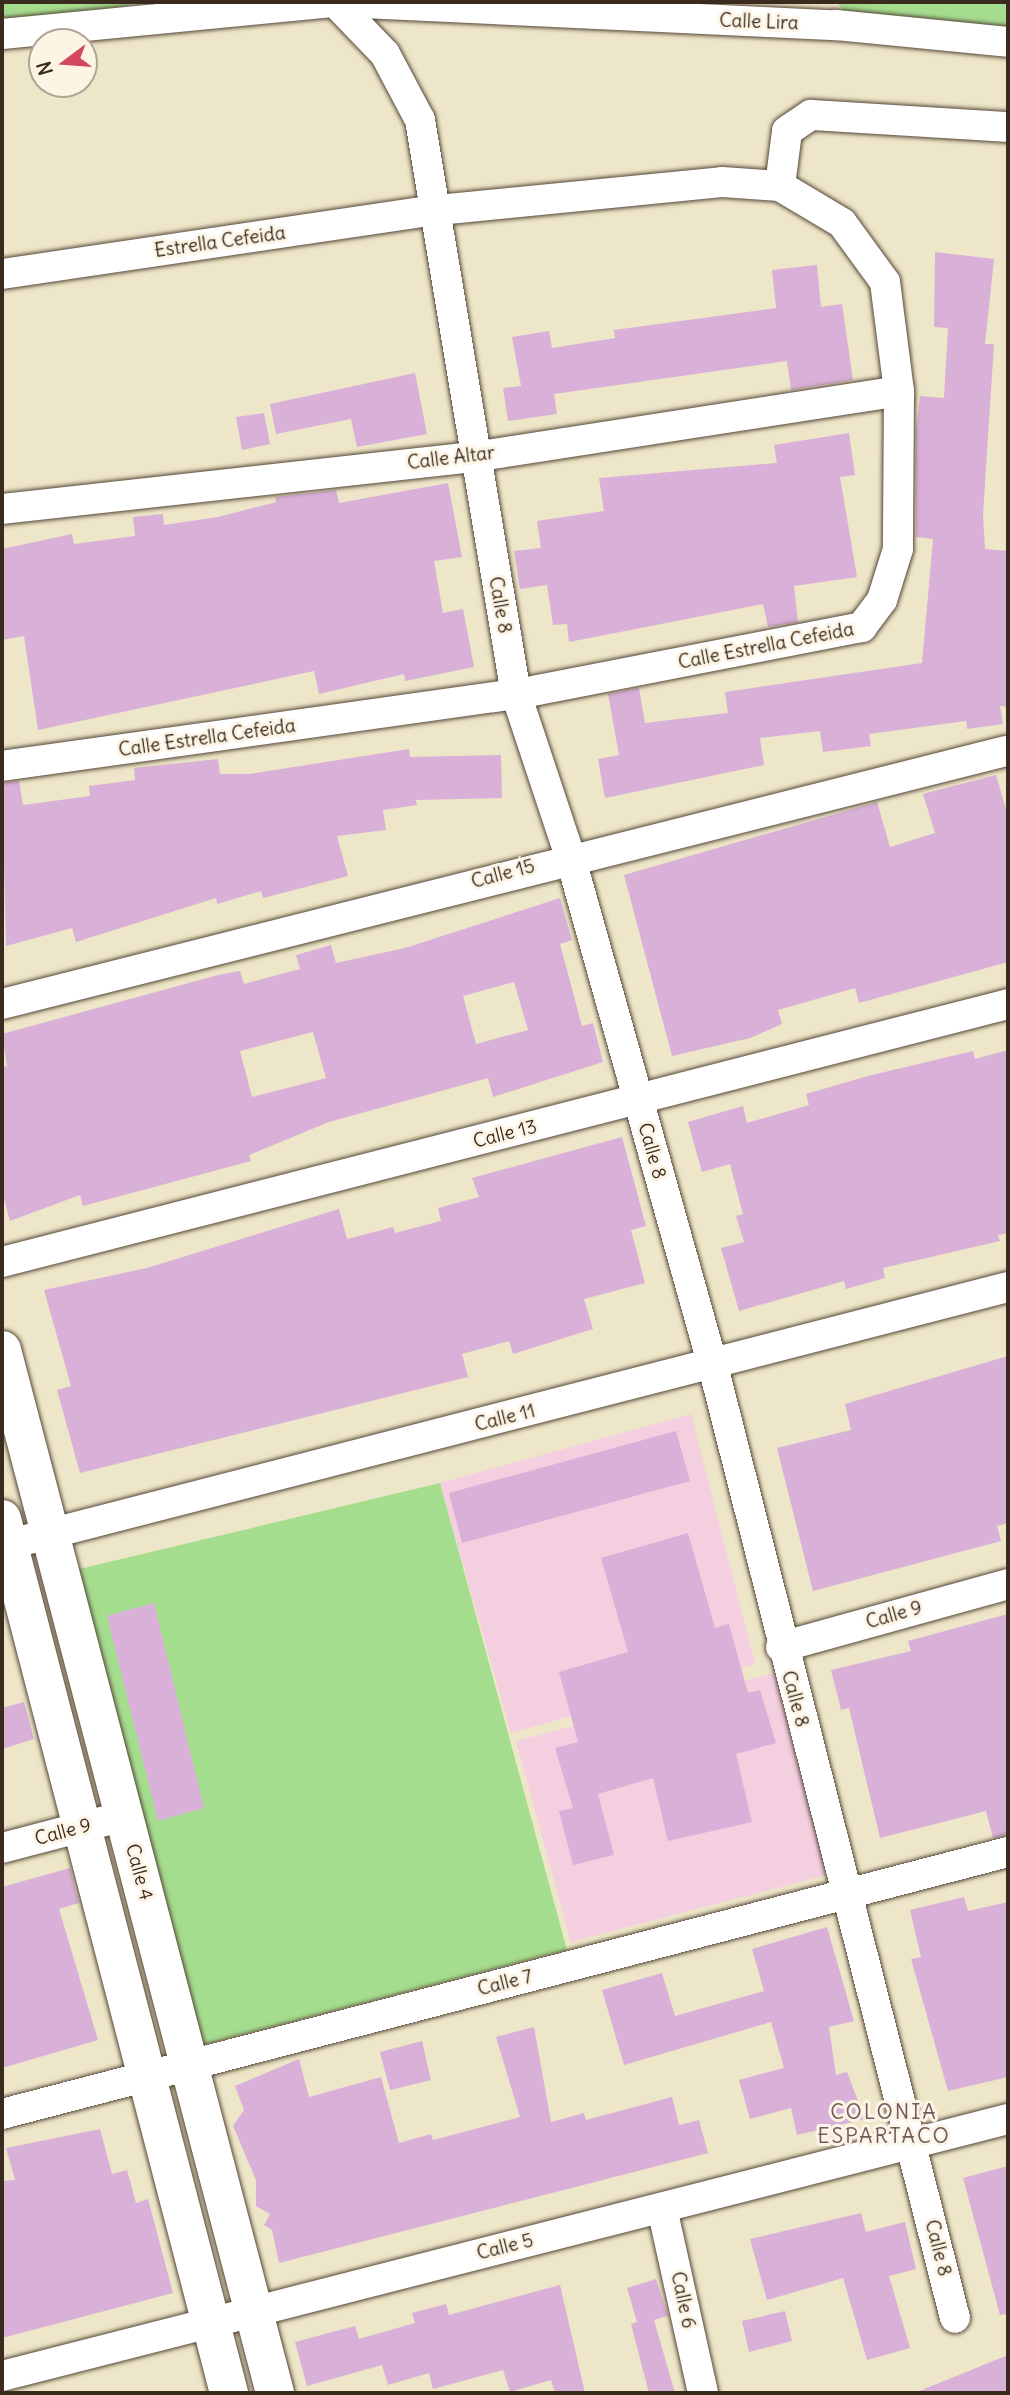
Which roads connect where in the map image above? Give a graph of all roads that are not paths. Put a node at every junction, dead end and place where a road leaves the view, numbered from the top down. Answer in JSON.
{"nodes":[{"id":1,"x":333,"y":2,"type":"edge"},
{"id":2,"x":341,"y":2,"type":"edge"},
{"id":3,"x":702,"y":2,"type":"edge"},
{"id":4,"x":809,"y":2,"type":"edge"},
{"id":5,"x":150,"y":8,"type":"edge"},
{"id":6,"x":665,"y":18,"type":"junction"},
{"id":7,"x":836,"y":25,"type":"junction"},
{"id":8,"x":2,"y":34,"type":"edge"},
{"id":9,"x":1008,"y":42,"type":"edge"},
{"id":10,"x":1007,"y":127,"type":"edge"},
{"id":11,"x":779,"y":186,"type":"junction"},
{"id":12,"x":438,"y":210,"type":"junction"},
{"id":13,"x":2,"y":274,"type":"edge"},
{"id":14,"x":899,"y":391,"type":"junction"},
{"id":15,"x":474,"y":457,"type":"junction"},
{"id":16,"x":2,"y":509,"type":"edge"},
{"id":17,"x":516,"y":694,"type":"junction"},
{"id":18,"x":1006,"y":751,"type":"dead end"},
{"id":19,"x":2,"y":766,"type":"edge"},
{"id":20,"x":570,"y":856,"type":"junction"},
{"id":21,"x":2,"y":1004,"type":"edge"},
{"id":22,"x":1008,"y":1004,"type":"edge"},
{"id":23,"x":638,"y":1100,"type":"junction"},
{"id":24,"x":2,"y":1262,"type":"edge"},
{"id":25,"x":1008,"y":1287,"type":"edge"},
{"id":26,"x":2,"y":1350,"type":"edge"},
{"id":27,"x":713,"y":1366,"type":"junction"},
{"id":28,"x":50,"y":1532,"type":"junction"},
{"id":29,"x":4,"y":1536,"type":"edge"},
{"id":30,"x":1008,"y":1584,"type":"edge"},
{"id":31,"x":781,"y":1647,"type":"junction"},
{"id":32,"x":124,"y":1816,"type":"junction"},
{"id":33,"x":82,"y":1828,"type":"junction"},
{"id":34,"x":2,"y":1848,"type":"edge"},
{"id":35,"x":1008,"y":1852,"type":"edge"},
{"id":36,"x":848,"y":1896,"type":"junction"},
{"id":37,"x":189,"y":2063,"type":"junction"},
{"id":38,"x":146,"y":2075,"type":"junction"},
{"id":39,"x":2,"y":2114,"type":"edge"},
{"id":40,"x":1008,"y":2119,"type":"edge"},
{"id":41,"x":912,"y":2144,"type":"junction"},
{"id":42,"x":662,"y":2208,"type":"junction"},
{"id":43,"x":253,"y":2310,"type":"junction"},
{"id":44,"x":955,"y":2318,"type":"dead end"},
{"id":45,"x":210,"y":2320,"type":"junction"},
{"id":46,"x":2,"y":2376,"type":"edge"},
{"id":47,"x":229,"y":2393,"type":"edge"},
{"id":48,"x":275,"y":2393,"type":"edge"},
{"id":49,"x":703,"y":2393,"type":"edge"}],
"edges":[{"from":1,"to":5,"type":"street"},
{"from":1,"to":12,"type":"street","name":"Calle 8"},
{"from":2,"to":6,"type":"street","name":"Calle Lira"},
{"from":3,"to":6,"type":"street"},
{"from":4,"to":7,"type":"street"},
{"from":5,"to":8,"type":"street"},
{"from":6,"to":7,"type":"street","name":"Calle Lira"},
{"from":7,"to":9,"type":"street","name":"Calle Lira"},
{"from":10,"to":11,"type":"street"},
{"from":11,"to":12,"type":"street","name":"Calle Estrella Cefeida"},
{"from":11,"to":14,"type":"street","name":"Calle Estrella Cefeida"},
{"from":12,"to":13,"type":"street","name":"Estrella Cefeida"},
{"from":12,"to":15,"type":"street","name":"Calle 8"},
{"from":14,"to":15,"type":"street","name":"Calle Altar"},
{"from":14,"to":17,"type":"street","name":"Calle Estrella Cefeida"},
{"from":15,"to":16,"type":"street","name":"Calle Altar"},
{"from":15,"to":17,"type":"street","name":"Calle 8"},
{"from":17,"to":19,"type":"street","name":"Calle Estrella Cefeida"},
{"from":17,"to":20,"type":"street","name":"Calle 8"},
{"from":18,"to":20,"type":"street","name":"Calle 15"},
{"from":20,"to":21,"type":"street","name":"Calle 15"},
{"from":20,"to":23,"type":"street","name":"Calle 8"},
{"from":22,"to":23,"type":"street","name":"Calle 13"},
{"from":23,"to":24,"type":"street","name":"Calle 13"},
{"from":23,"to":27,"type":"street","name":"Calle 8"},
{"from":25,"to":27,"type":"street","name":"Calle 11"},
{"from":26,"to":28,"type":"street","name":"Calle 4"},
{"from":27,"to":28,"type":"street","name":"Calle 11"},
{"from":27,"to":31,"type":"street","name":"Calle 8"},
{"from":28,"to":29,"type":"street","name":"Calle 11"},
{"from":28,"to":32,"type":"street","name":"Calle 4"},
{"from":29,"to":33,"type":"street"},
{"from":30,"to":31,"type":"street","name":"Calle 9"},
{"from":31,"to":36,"type":"street","name":"Calle 8"},
{"from":32,"to":33,"type":"street","name":"Calle 9"},
{"from":32,"to":37,"type":"street","name":"Calle 4"},
{"from":33,"to":34,"type":"street","name":"Calle 9"},
{"from":33,"to":38,"type":"street"},
{"from":35,"to":36,"type":"street","name":"Calle 7"},
{"from":36,"to":37,"type":"street","name":"Calle 7"},
{"from":36,"to":41,"type":"street","name":"Calle 8"},
{"from":37,"to":38,"type":"street","name":"Calle 7"},
{"from":37,"to":43,"type":"street","name":"Calle 4"},
{"from":38,"to":39,"type":"street","name":"Calle 7"},
{"from":38,"to":45,"type":"street"},
{"from":40,"to":41,"type":"street","name":"Calle 5"},
{"from":41,"to":42,"type":"street","name":"Calle 5"},
{"from":41,"to":44,"type":"street","name":"Calle 8"},
{"from":42,"to":43,"type":"street","name":"Calle 5"},
{"from":42,"to":49,"type":"street","name":"Calle 6"},
{"from":43,"to":45,"type":"street","name":"Calle 5"},
{"from":43,"to":48,"type":"street","name":"Calle 4"},
{"from":45,"to":46,"type":"street","name":"Calle 5"},
{"from":45,"to":47,"type":"street"}]}
